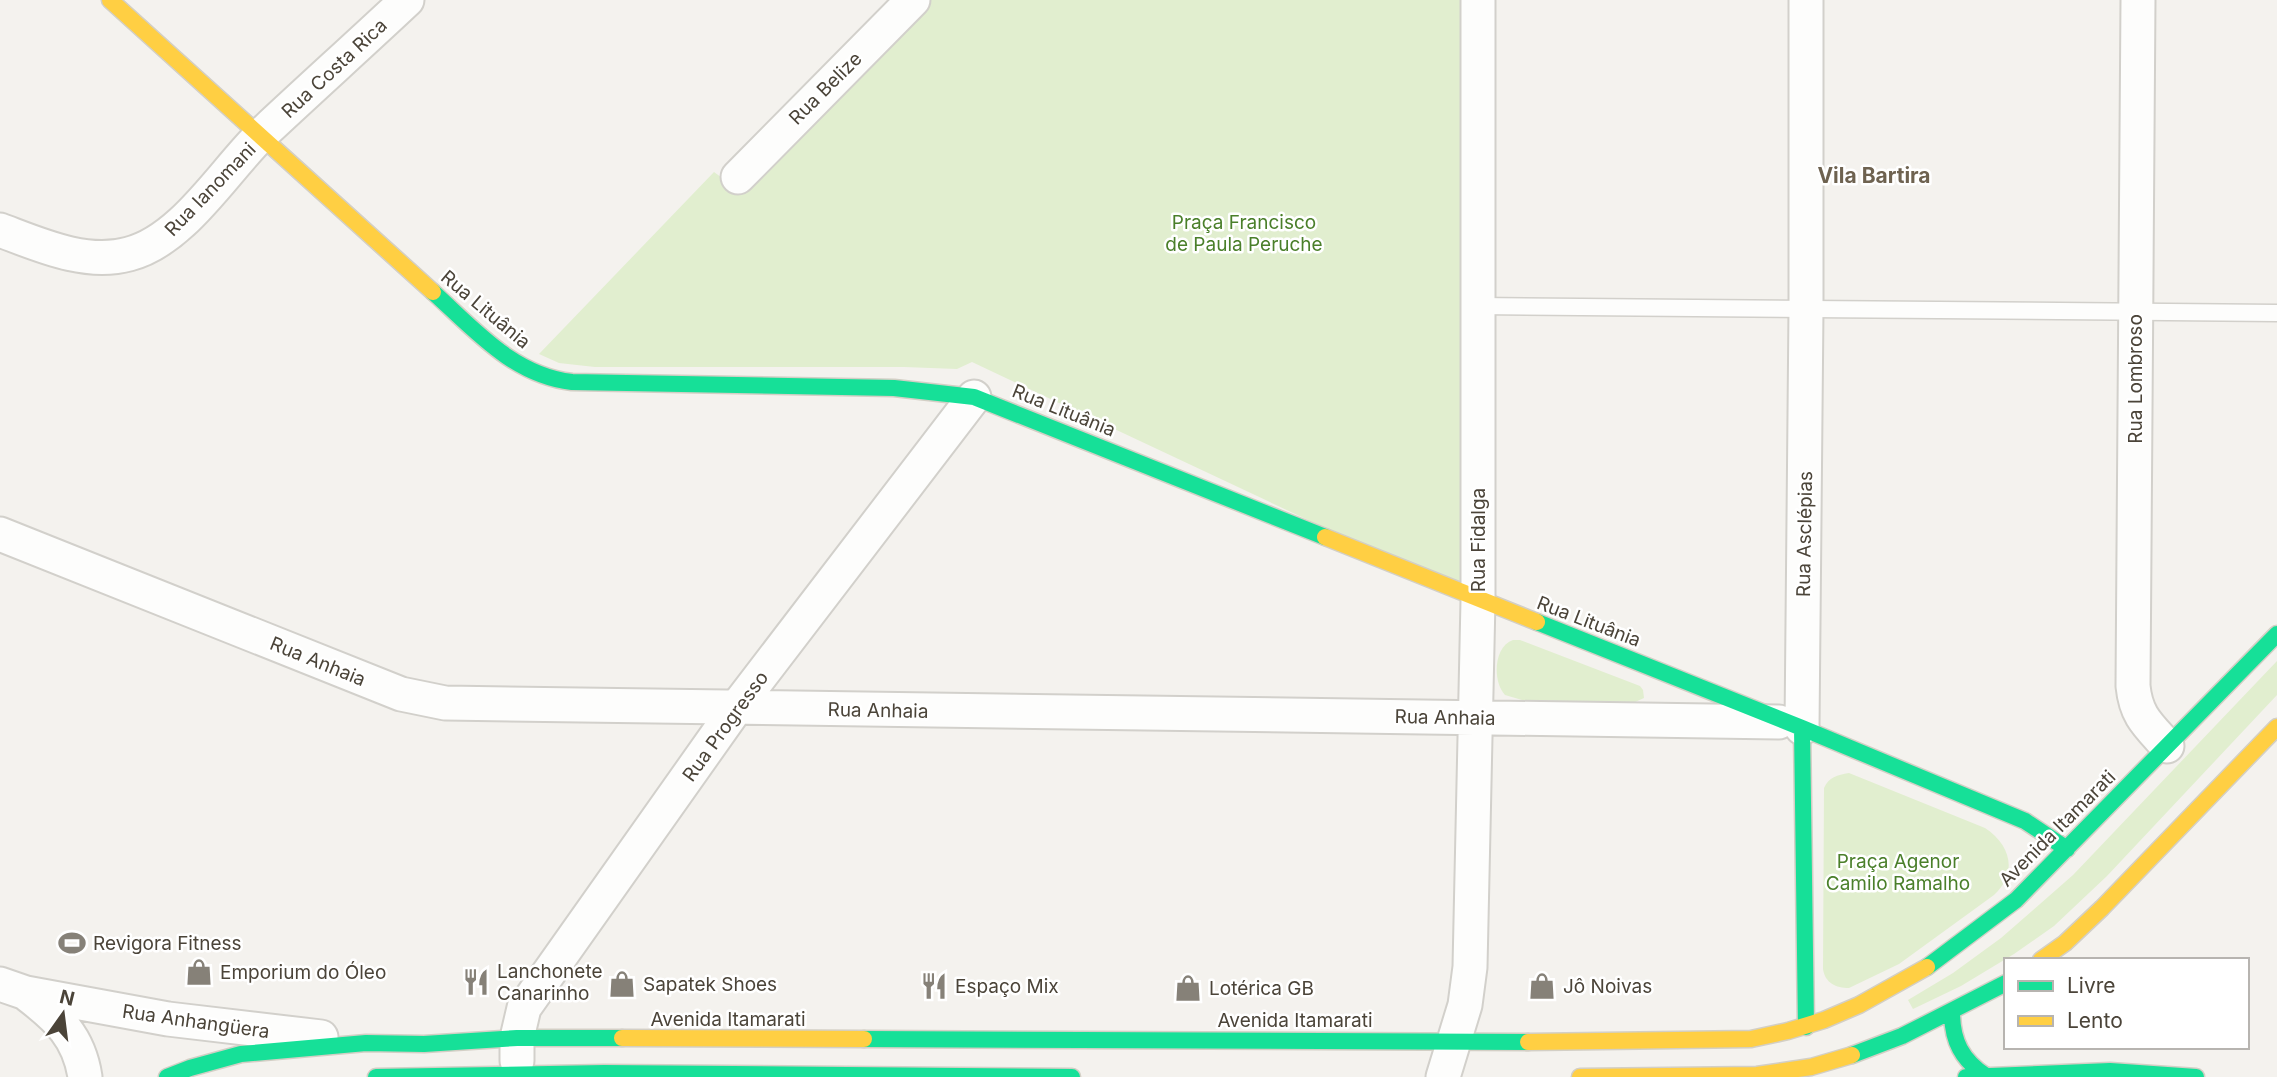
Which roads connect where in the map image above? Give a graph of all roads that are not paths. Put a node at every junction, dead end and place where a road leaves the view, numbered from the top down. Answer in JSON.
{"nodes":[{"id":1,"x":110,"y":0,"type":"edge"},
{"id":2,"x":407,"y":0,"type":"edge"},
{"id":3,"x":913,"y":0,"type":"edge"},
{"id":4,"x":1478,"y":0,"type":"edge"},
{"id":5,"x":1806,"y":0,"type":"edge"},
{"id":6,"x":2138,"y":0,"type":"edge"},
{"id":7,"x":260,"y":136,"type":"junction"},
{"id":8,"x":738,"y":177,"type":"dead end"},
{"id":9,"x":0,"y":230,"type":"edge"},
{"id":10,"x":1478,"y":306,"type":"junction"},
{"id":11,"x":1806,"y":309,"type":"junction"},
{"id":12,"x":2135,"y":312,"type":"junction"},
{"id":13,"x":2277,"y":313,"type":"edge"},
{"id":14,"x":974,"y":397,"type":"junction"},
{"id":15,"x":0,"y":534,"type":"edge"},
{"id":16,"x":1478,"y":600,"type":"junction"},
{"id":17,"x":2277,"y":634,"type":"edge"},
{"id":18,"x":736,"y":708,"type":"junction"},
{"id":19,"x":1474,"y":718,"type":"junction"},
{"id":20,"x":1795,"y":725,"type":"junction"},
{"id":21,"x":2277,"y":727,"type":"edge"},
{"id":22,"x":2166,"y":747,"type":"junction"},
{"id":23,"x":2067,"y":849,"type":"junction"},
{"id":24,"x":2044,"y":958,"type":"edge"},
{"id":25,"x":2004,"y":985,"type":"edge"},
{"id":26,"x":13,"y":988,"type":"edge"},
{"id":27,"x":1952,"y":1012,"type":"junction"},
{"id":28,"x":1806,"y":1027,"type":"junction"},
{"id":29,"x":516,"y":1038,"type":"junction"},
{"id":30,"x":701,"y":1040,"type":"junction"},
{"id":31,"x":1454,"y":1042,"type":"junction"},
{"id":32,"x":366,"y":1043,"type":"junction"},
{"id":33,"x":418,"y":1066,"type":"edge"},
{"id":34,"x":517,"y":1073,"type":"junction"},
{"id":35,"x":1819,"y":1073,"type":"edge"},
{"id":36,"x":691,"y":1076,"type":"edge"},
{"id":37,"x":1986,"y":1076,"type":"edge"},
{"id":38,"x":85,"y":1077,"type":"edge"},
{"id":39,"x":167,"y":1077,"type":"edge"},
{"id":40,"x":376,"y":1077,"type":"edge"},
{"id":41,"x":1072,"y":1077,"type":"edge"},
{"id":42,"x":1443,"y":1077,"type":"edge"},
{"id":43,"x":1580,"y":1077,"type":"edge"},
{"id":44,"x":1966,"y":1077,"type":"edge"},
{"id":45,"x":2196,"y":1077,"type":"edge"}],
"edges":[{"from":1,"to":7,"type":"main road","name":"Rua Lituânia"},
{"from":2,"to":7,"type":"street","name":"Rua Costa Rica"},
{"from":3,"to":8,"type":"street","name":"Rua Belize"},
{"from":4,"to":10,"type":"street","name":"Rua Fidalga"},
{"from":5,"to":11,"type":"street","name":"Rua Asclépias"},
{"from":6,"to":12,"type":"street","name":"Rua Lombroso"},
{"from":7,"to":9,"type":"street","name":"Rua Ianomani"},
{"from":7,"to":14,"type":"main road","name":"Rua Lituânia"},
{"from":10,"to":11,"type":"lane"},
{"from":10,"to":16,"type":"street","name":"Rua Fidalga"},
{"from":11,"to":12,"type":"lane"},
{"from":11,"to":20,"type":"street","name":"Rua Asclépias"},
{"from":12,"to":13,"type":"lane"},
{"from":12,"to":22,"type":"street","name":"Rua Lombroso"},
{"from":14,"to":16,"type":"main road","name":"Rua Lituânia"},
{"from":14,"to":18,"type":"street","name":"Rua Progresso"},
{"from":15,"to":18,"type":"street","name":"Rua Anhaia"},
{"from":16,"to":19,"type":"street","name":"Rua Fidalga"},
{"from":16,"to":20,"type":"main road","name":"Rua Lituânia"},
{"from":17,"to":22,"type":"main road","name":"Avenida Itamarati"},
{"from":18,"to":19,"type":"street","name":"Rua Anhaia"},
{"from":18,"to":29,"type":"street","name":"Rua Progresso"},
{"from":19,"to":20,"type":"street","name":"Rua Anhaia"},
{"from":19,"to":31,"type":"street","name":"Rua Fidalga"},
{"from":20,"to":23,"type":"main road","name":"Rua Lituânia"},
{"from":20,"to":28,"type":"main road","name":"Rua Asclépias"},
{"from":21,"to":24,"type":"main road"},
{"from":22,"to":23,"type":"main road","name":"Avenida Itamarati"},
{"from":23,"to":28,"type":"main road","name":"Avenida Itamarati"},
{"from":25,"to":27,"type":"main road"},
{"from":26,"to":32,"type":"street","name":"Rua Anhangüera"},
{"from":26,"to":38,"type":"street","name":"Rua Anhangüera"},
{"from":27,"to":35,"type":"main road"},
{"from":27,"to":37,"type":"main road"},
{"from":28,"to":31,"type":"main road","name":"Avenida Itamarati"},
{"from":28,"to":35,"type":"street","name":"Rua Asclépias"},
{"from":29,"to":30,"type":"main road","name":"Avenida Itamarati"},
{"from":29,"to":33,"type":"main road","name":"Avenida Itamarati"},
{"from":29,"to":34,"type":"street","name":"Rua Progresso"},
{"from":30,"to":31,"type":"main road","name":"Avenida Itamarati"},
{"from":30,"to":36,"type":"street"},
{"from":31,"to":42,"type":"street","name":"Rua Fidalga"},
{"from":32,"to":33,"type":"main road","name":"Avenida Itamarati"},
{"from":32,"to":39,"type":"main road","name":"Avenida Itamarati"},
{"from":33,"to":34,"type":"main road","name":"Avenida Itamarati"},
{"from":33,"to":40,"type":"main road","name":"Avenida Itamarati"},
{"from":34,"to":36,"type":"main road","name":"Avenida Itamarati"},
{"from":35,"to":43,"type":"main road"},
{"from":36,"to":41,"type":"main road","name":"Avenida Itamarati"},
{"from":37,"to":44,"type":"main road"},
{"from":37,"to":45,"type":"main road"}]}
